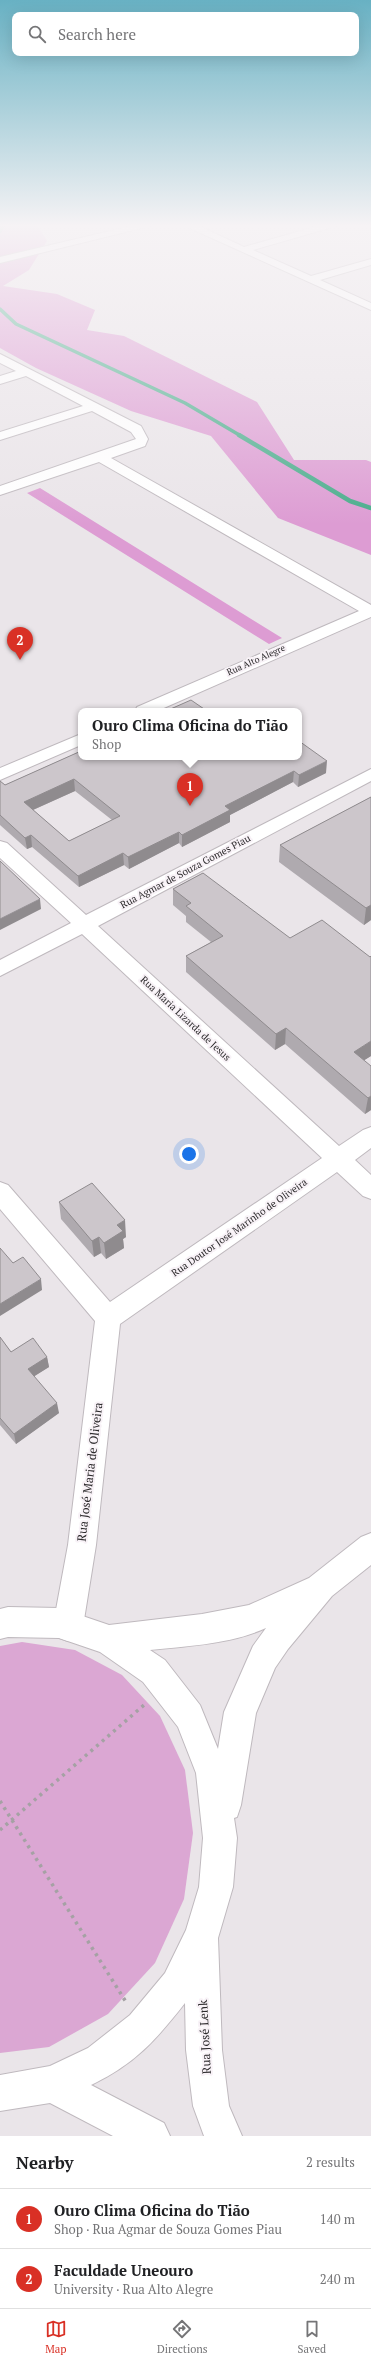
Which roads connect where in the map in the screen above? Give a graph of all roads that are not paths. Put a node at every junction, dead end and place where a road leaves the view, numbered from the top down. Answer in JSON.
{"nodes":[{"id":1,"x":0,"y":358,"type":"edge"},
{"id":2,"x":27,"y":372,"type":"junction"},
{"id":3,"x":0,"y":380,"type":"edge"},
{"id":4,"x":93,"y":407,"type":"junction"},
{"id":5,"x":0,"y":436,"type":"edge"},
{"id":6,"x":100,"y":457,"type":"junction"},
{"id":7,"x":0,"y":491,"type":"edge"},
{"id":8,"x":371,"y":611,"type":"edge"},
{"id":9,"x":150,"y":708,"type":"edge"},
{"id":10,"x":78,"y":740,"type":"edge"},
{"id":11,"x":371,"y":774,"type":"edge"},
{"id":12,"x":0,"y":775,"type":"edge"},
{"id":13,"x":0,"y":847,"type":"edge"},
{"id":14,"x":84,"y":924,"type":"junction"},
{"id":15,"x":0,"y":969,"type":"edge"},
{"id":16,"x":371,"y":1136,"type":"edge"},
{"id":17,"x":338,"y":1158,"type":"junction"},
{"id":18,"x":371,"y":1189,"type":"edge"},
{"id":19,"x":0,"y":1192,"type":"edge"},
{"id":20,"x":108,"y":1318,"type":"junction"},
{"id":21,"x":371,"y":1547,"type":"edge"},
{"id":22,"x":322,"y":1586,"type":"junction"},
{"id":23,"x":0,"y":1624,"type":"edge"},
{"id":24,"x":68,"y":1626,"type":"junction"},
{"id":25,"x":109,"y":1640,"type":"junction"},
{"id":26,"x":220,"y":1838,"type":"junction"},
{"id":27,"x":202,"y":1936,"type":"junction"},
{"id":28,"x":52,"y":2084,"type":"junction"},
{"id":29,"x":0,"y":2093,"type":"edge"},
{"id":30,"x":151,"y":2136,"type":"edge"},
{"id":31,"x":223,"y":2136,"type":"edge"}],
"edges":[{"from":1,"to":2,"type":"street"},
{"from":2,"to":3,"type":"street"},
{"from":2,"to":4,"type":"street"},
{"from":4,"to":5,"type":"street"},
{"from":4,"to":6,"type":"street"},
{"from":6,"to":7,"type":"street"},
{"from":6,"to":8,"type":"street"},
{"from":8,"to":9,"type":"street","name":"Rua Alto Alegre"},
{"from":10,"to":12,"type":"street"},
{"from":11,"to":14,"type":"street","name":"Rua Agmar de Souza Gomes Piau"},
{"from":13,"to":14,"type":"street","name":"Rua Maria Lizarda de Jesus"},
{"from":14,"to":15,"type":"street","name":"Rua Agmar de Souza Gomes Piau"},
{"from":14,"to":17,"type":"street","name":"Rua Maria Lizarda de Jesus"},
{"from":16,"to":17,"type":"street","name":"Rua Doutor José Marinho de Oliveira"},
{"from":17,"to":18,"type":"street","name":"Rua Maria Lizarda de Jesus"},
{"from":17,"to":20,"type":"street","name":"Rua Doutor José Marinho de Oliveira"},
{"from":19,"to":20,"type":"street"},
{"from":20,"to":24,"type":"street","name":"Rua José Maria de Oliveira"},
{"from":21,"to":22,"type":"street"},
{"from":22,"to":25,"type":"street"},
{"from":22,"to":26,"type":"street"},
{"from":23,"to":24,"type":"street"},
{"from":24,"to":25,"type":"street"},
{"from":25,"to":26,"type":"street"},
{"from":26,"to":27,"type":"street"},
{"from":27,"to":28,"type":"street"},
{"from":27,"to":31,"type":"street","name":"Rua José Lenk"},
{"from":28,"to":29,"type":"street"},
{"from":28,"to":30,"type":"street"}]}
